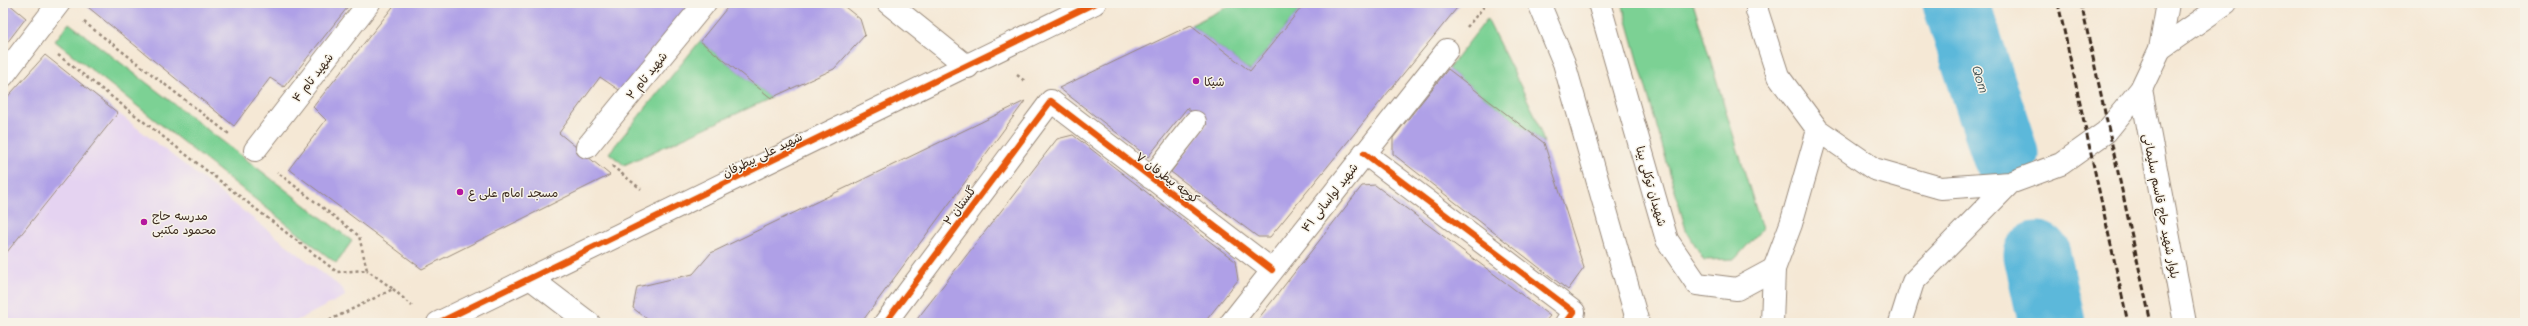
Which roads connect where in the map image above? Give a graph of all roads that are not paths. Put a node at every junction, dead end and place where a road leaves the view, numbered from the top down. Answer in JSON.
{"nodes":[{"id":1,"x":369,"y":3,"type":"edge"},
{"id":2,"x":705,"y":3,"type":"edge"},
{"id":3,"x":888,"y":3,"type":"edge"},
{"id":4,"x":1095,"y":3,"type":"edge"},
{"id":5,"x":1539,"y":3,"type":"edge"},
{"id":6,"x":1599,"y":3,"type":"edge"},
{"id":7,"x":1757,"y":3,"type":"edge"},
{"id":8,"x":2168,"y":3,"type":"edge"},
{"id":9,"x":2226,"y":3,"type":"edge"},
{"id":10,"x":46,"y":20,"type":"edge"},
{"id":11,"x":2160,"y":49,"type":"junction"},
{"id":12,"x":1447,"y":50,"type":"dead end"},
{"id":13,"x":968,"y":66,"type":"junction"},
{"id":14,"x":3,"y":76,"type":"edge"},
{"id":15,"x":2141,"y":89,"type":"junction"},
{"id":16,"x":1051,"y":101,"type":"joint"},
{"id":17,"x":1195,"y":122,"type":"dead end"},
{"id":18,"x":1818,"y":130,"type":"junction"},
{"id":19,"x":587,"y":147,"type":"road end"},
{"id":20,"x":255,"y":150,"type":"dead end"},
{"id":21,"x":1364,"y":153,"type":"junction"},
{"id":22,"x":1151,"y":178,"type":"junction"},
{"id":23,"x":2010,"y":183,"type":"junction"},
{"id":24,"x":1774,"y":269,"type":"junction"},
{"id":25,"x":1272,"y":270,"type":"junction"},
{"id":26,"x":530,"y":278,"type":"junction"},
{"id":27,"x":1570,"y":318,"type":"edge"},
{"id":28,"x":438,"y":323,"type":"edge"},
{"id":29,"x":589,"y":323,"type":"edge"},
{"id":30,"x":885,"y":323,"type":"edge"},
{"id":31,"x":1231,"y":323,"type":"edge"},
{"id":32,"x":1638,"y":323,"type":"edge"},
{"id":33,"x":1772,"y":323,"type":"edge"},
{"id":34,"x":1900,"y":323,"type":"edge"},
{"id":35,"x":2185,"y":323,"type":"edge"}],
"edges":[{"from":1,"to":20,"type":"street","name":"شهید تام ۴"},
{"from":2,"to":19,"type":"street","name":"شهید تام ۲"},
{"from":3,"to":13,"type":"street"},
{"from":4,"to":13,"type":"street","name":"شهید علی بیطرفان"},
{"from":5,"to":32,"type":"street"},
{"from":6,"to":24,"type":"street","name":"شهیدان توکلی بینا"},
{"from":7,"to":18,"type":"street"},
{"from":8,"to":11,"type":"street"},
{"from":9,"to":11,"type":"street"},
{"from":10,"to":14,"type":"street"},
{"from":11,"to":15,"type":"street"},
{"from":12,"to":21,"type":"street","name":"شهید لواسانی ۴۱"},
{"from":13,"to":26,"type":"street","name":"شهید علی بیطرفان"},
{"from":15,"to":23,"type":"street"},
{"from":15,"to":35,"type":"street","name":"بلوار شهید حاج قاسم سلیمانی"},
{"from":16,"to":22,"type":"street","name":"کوچه بیطرفان ۷"},
{"from":16,"to":30,"type":"street","name":"گلستان ۲"},
{"from":17,"to":22,"type":"street"},
{"from":18,"to":23,"type":"street"},
{"from":18,"to":24,"type":"street"},
{"from":21,"to":25,"type":"street","name":"شهید لواسانی ۴۱"},
{"from":21,"to":27,"type":"street"},
{"from":22,"to":25,"type":"street","name":"کوچه بیطرفان ۷"},
{"from":23,"to":34,"type":"street"},
{"from":24,"to":33,"type":"street"},
{"from":25,"to":31,"type":"street","name":"شهید لواسانی ۴۱"},
{"from":26,"to":28,"type":"street","name":"شهید علی بیطرفان"},
{"from":26,"to":29,"type":"street"}]}
